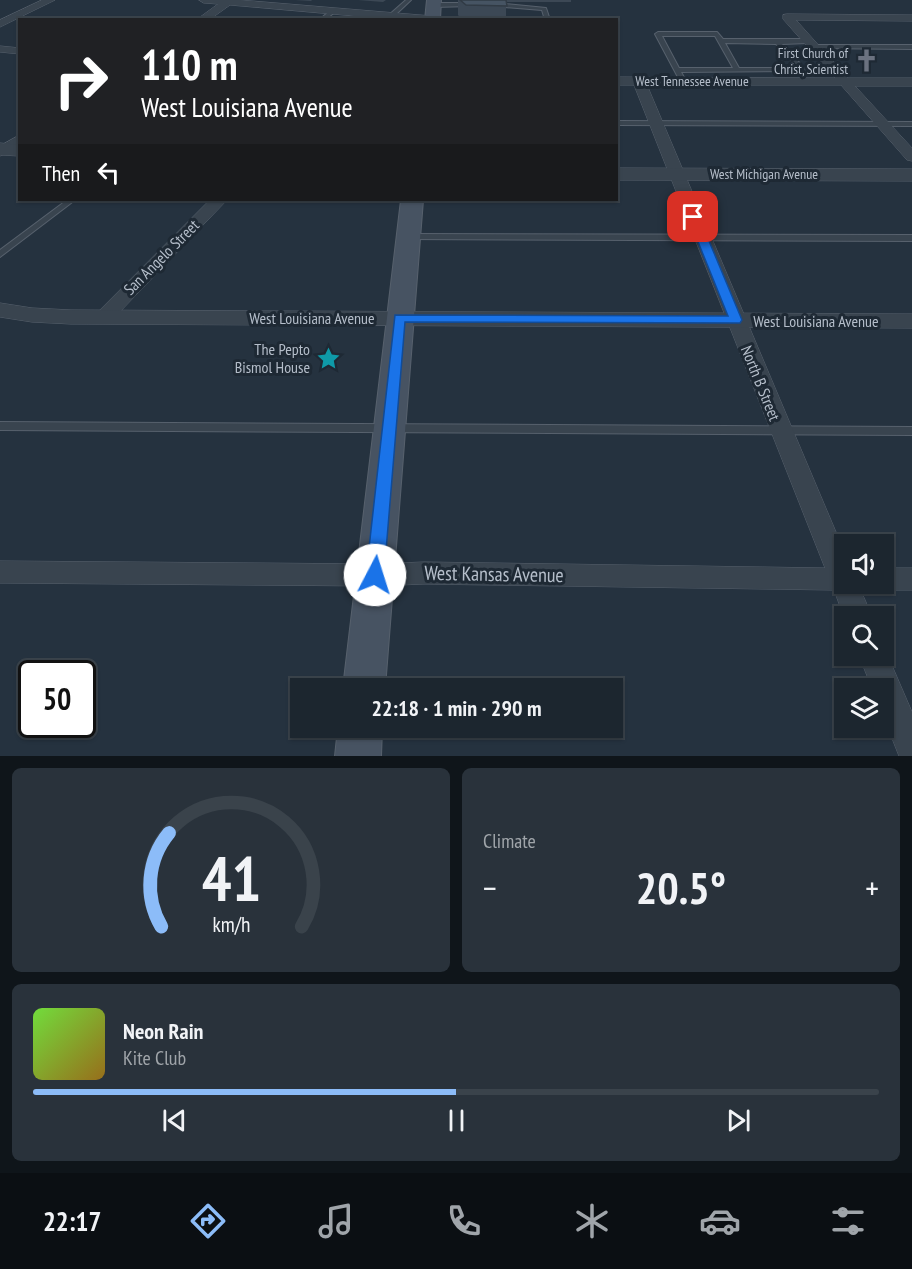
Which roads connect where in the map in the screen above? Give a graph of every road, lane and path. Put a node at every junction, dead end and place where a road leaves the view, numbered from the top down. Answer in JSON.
{"nodes":[{"id":1,"x":50,"y":0,"type":"edge"},
{"id":2,"x":204,"y":0,"type":"edge"},
{"id":3,"x":408,"y":0,"type":"edge"},
{"id":4,"x":230,"y":1,"type":"edge"},
{"id":5,"x":479,"y":5,"type":"edge"},
{"id":6,"x":495,"y":5,"type":"edge"},
{"id":7,"x":333,"y":11,"type":"junction"},
{"id":8,"x":433,"y":11,"type":"edge"},
{"id":9,"x":391,"y":16,"type":"junction"},
{"id":10,"x":204,"y":18,"type":"edge"},
{"id":11,"x":324,"y":18,"type":"edge"},
{"id":12,"x":547,"y":18,"type":"edge"},
{"id":13,"x":912,"y":18,"type":"edge"},
{"id":14,"x":0,"y":24,"type":"edge"},
{"id":15,"x":721,"y":41,"type":"junction"},
{"id":16,"x":778,"y":42,"type":"junction"},
{"id":17,"x":811,"y":44,"type":"junction"},
{"id":18,"x":912,"y":47,"type":"edge"},
{"id":19,"x":0,"y":49,"type":"edge"},
{"id":20,"x":18,"y":51,"type":"edge"},
{"id":21,"x":737,"y":70,"type":"junction"},
{"id":22,"x":680,"y":75,"type":"junction"},
{"id":23,"x":618,"y":81,"type":"edge"},
{"id":24,"x":639,"y":81,"type":"junction"},
{"id":25,"x":844,"y":82,"type":"junction"},
{"id":26,"x":912,"y":82,"type":"edge"},
{"id":27,"x":618,"y":123,"type":"edge"},
{"id":28,"x":656,"y":123,"type":"junction"},
{"id":29,"x":882,"y":124,"type":"junction"},
{"id":30,"x":912,"y":124,"type":"edge"},
{"id":31,"x":912,"y":157,"type":"edge"},
{"id":32,"x":618,"y":174,"type":"edge"},
{"id":33,"x":676,"y":174,"type":"junction"},
{"id":34,"x":912,"y":175,"type":"edge"},
{"id":35,"x":70,"y":201,"type":"edge"},
{"id":36,"x":218,"y":201,"type":"edge"},
{"id":37,"x":412,"y":201,"type":"edge"},
{"id":38,"x":408,"y":237,"type":"junction"},
{"id":39,"x":702,"y":238,"type":"junction"},
{"id":40,"x":912,"y":238,"type":"edge"},
{"id":41,"x":0,"y":255,"type":"edge"},
{"id":42,"x":0,"y":310,"type":"edge"},
{"id":43,"x":105,"y":316,"type":"junction"},
{"id":44,"x":399,"y":318,"type":"junction"},
{"id":45,"x":736,"y":320,"type":"junction"},
{"id":46,"x":912,"y":321,"type":"edge"},
{"id":47,"x":0,"y":426,"type":"edge"},
{"id":48,"x":389,"y":428,"type":"junction"},
{"id":49,"x":781,"y":430,"type":"junction"},
{"id":50,"x":912,"y":431,"type":"edge"},
{"id":51,"x":834,"y":555,"type":"edge"},
{"id":52,"x":0,"y":572,"type":"edge"},
{"id":53,"x":375,"y":575,"type":"junction"},
{"id":54,"x":834,"y":579,"type":"edge"},
{"id":55,"x":894,"y":579,"type":"edge"},
{"id":56,"x":912,"y":579,"type":"edge"},
{"id":57,"x":878,"y":666,"type":"edge"},
{"id":58,"x":365,"y":678,"type":"edge"},
{"id":59,"x":359,"y":738,"type":"edge"},
{"id":60,"x":912,"y":750,"type":"edge"},
{"id":61,"x":358,"y":756,"type":"edge"}],
"edges":[{"from":1,"to":14,"type":"street"},
{"from":2,"to":4,"type":"street"},
{"from":3,"to":9,"type":"lane"},
{"from":4,"to":7,"type":"street"},
{"from":4,"to":10,"type":"street"},
{"from":5,"to":8,"type":"lane"},
{"from":6,"to":12,"type":"lane"},
{"from":7,"to":9,"type":"street"},
{"from":7,"to":11,"type":"lane"},
{"from":8,"to":9,"type":"street"},
{"from":13,"to":17,"type":"street"},
{"from":15,"to":16,"type":"lane"},
{"from":15,"to":21,"type":"lane"},
{"from":15,"to":22,"type":"lane"},
{"from":16,"to":17,"type":"lane"},
{"from":16,"to":21,"type":"lane"},
{"from":17,"to":18,"type":"lane"},
{"from":17,"to":25,"type":"street"},
{"from":19,"to":20,"type":"street"},
{"from":21,"to":22,"type":"lane"},
{"from":22,"to":24,"type":"street","name":"West Tennessee Avenue"},
{"from":22,"to":25,"type":"street","name":"West Tennessee Avenue"},
{"from":23,"to":24,"type":"street","name":"West Tennessee Avenue"},
{"from":24,"to":28,"type":"street","name":"North B Street"},
{"from":25,"to":26,"type":"street","name":"West Tennessee Avenue"},
{"from":25,"to":29,"type":"street"},
{"from":27,"to":28,"type":"lane"},
{"from":28,"to":29,"type":"lane"},
{"from":28,"to":33,"type":"street","name":"North B Street"},
{"from":29,"to":30,"type":"lane"},
{"from":29,"to":31,"type":"street"},
{"from":32,"to":33,"type":"street","name":"West Michigan Avenue"},
{"from":33,"to":34,"type":"street","name":"West Michigan Avenue"},
{"from":33,"to":39,"type":"street","name":"North B Street"},
{"from":35,"to":41,"type":"lane"},
{"from":36,"to":43,"type":"street","name":"San Angelo Street"},
{"from":37,"to":38,"type":"main road"},
{"from":38,"to":39,"type":"lane"},
{"from":38,"to":44,"type":"main road"},
{"from":39,"to":40,"type":"lane"},
{"from":39,"to":45,"type":"street","name":"North B Street"},
{"from":42,"to":43,"type":"street","name":"West Louisiana Avenue"},
{"from":43,"to":44,"type":"street","name":"West Louisiana Avenue"},
{"from":44,"to":45,"type":"street","name":"West Louisiana Avenue"},
{"from":44,"to":48,"type":"main road"},
{"from":45,"to":46,"type":"street","name":"West Louisiana Avenue"},
{"from":45,"to":49,"type":"street","name":"North B Street"},
{"from":47,"to":48,"type":"lane"},
{"from":48,"to":49,"type":"lane"},
{"from":48,"to":53,"type":"main road"},
{"from":49,"to":50,"type":"lane"},
{"from":49,"to":51,"type":"street","name":"North B Street"},
{"from":52,"to":53,"type":"street","name":"West Kansas Avenue"},
{"from":53,"to":54,"type":"street","name":"West Kansas Avenue"},
{"from":53,"to":58,"type":"main road"},
{"from":55,"to":56,"type":"street"},
{"from":57,"to":60,"type":"street"},
{"from":59,"to":61,"type":"main road"}]}
